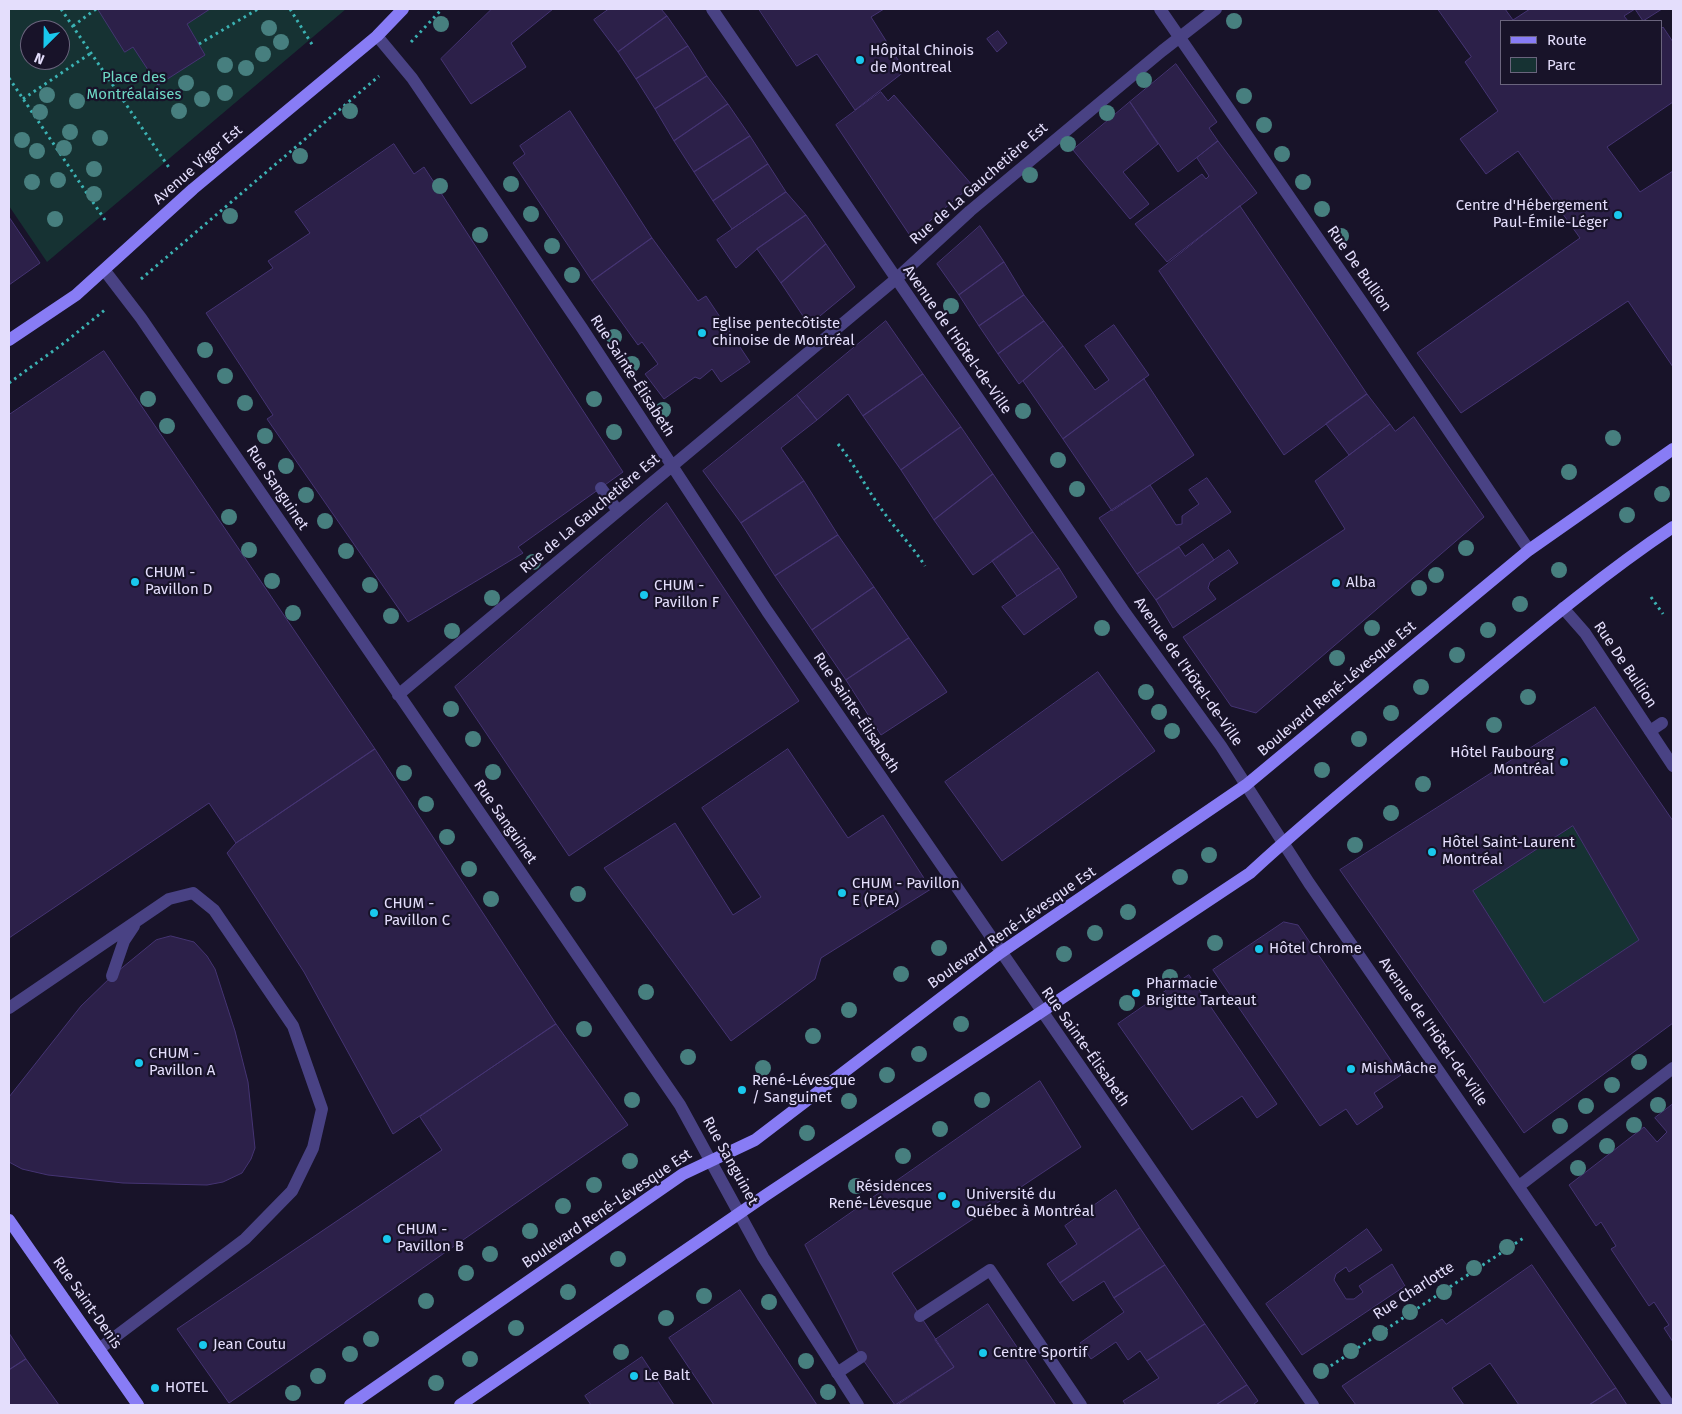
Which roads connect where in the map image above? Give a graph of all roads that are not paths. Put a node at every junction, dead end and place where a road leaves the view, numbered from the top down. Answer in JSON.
{"nodes":[{"id":1,"x":404,"y":9,"type":"edge"},
{"id":2,"x":712,"y":9,"type":"edge"},
{"id":3,"x":1160,"y":9,"type":"edge"},
{"id":4,"x":1216,"y":9,"type":"edge"},
{"id":5,"x":377,"y":36,"type":"junction"},
{"id":6,"x":1180,"y":37,"type":"junction"},
{"id":7,"x":104,"y":271,"type":"junction"},
{"id":8,"x":896,"y":279,"type":"junction"},
{"id":9,"x":9,"y":340,"type":"edge"},
{"id":10,"x":1673,"y":449,"type":"edge"},
{"id":11,"x":671,"y":466,"type":"junction"},
{"id":12,"x":601,"y":488,"type":"dead end"},
{"id":13,"x":618,"y":511,"type":"junction"},
{"id":14,"x":1673,"y":527,"type":"edge"},
{"id":15,"x":1529,"y":550,"type":"junction"},
{"id":16,"x":1563,"y":608,"type":"junction"},
{"id":17,"x":398,"y":695,"type":"junction"},
{"id":18,"x":1662,"y":723,"type":"dead end"},
{"id":19,"x":1650,"y":731,"type":"junction"},
{"id":20,"x":1673,"y":766,"type":"edge"},
{"id":21,"x":1246,"y":785,"type":"junction"},
{"id":22,"x":1284,"y":843,"type":"junction"},
{"id":23,"x":138,"y":920,"type":"junction"},
{"id":24,"x":1000,"y":952,"type":"junction"},
{"id":25,"x":112,"y":976,"type":"dead end"},
{"id":26,"x":9,"y":1008,"type":"edge"},
{"id":27,"x":1041,"y":1011,"type":"junction"},
{"id":28,"x":1673,"y":1068,"type":"edge"},
{"id":29,"x":711,"y":1159,"type":"junction"},
{"id":30,"x":1519,"y":1186,"type":"junction"},
{"id":31,"x":740,"y":1213,"type":"junction"},
{"id":32,"x":9,"y":1220,"type":"edge"},
{"id":33,"x":920,"y":1316,"type":"dead end"},
{"id":34,"x":99,"y":1349,"type":"junction"},
{"id":35,"x":861,"y":1357,"type":"dead end"},
{"id":36,"x":837,"y":1373,"type":"junction"},
{"id":37,"x":138,"y":1405,"type":"edge"},
{"id":38,"x":350,"y":1405,"type":"edge"},
{"id":39,"x":460,"y":1405,"type":"edge"},
{"id":40,"x":858,"y":1405,"type":"edge"},
{"id":41,"x":1081,"y":1405,"type":"edge"},
{"id":42,"x":1313,"y":1405,"type":"edge"},
{"id":43,"x":1669,"y":1405,"type":"edge"}],
"edges":[{"from":1,"to":5,"type":"main road","name":"Avenue Viger Est"},
{"from":2,"to":8,"type":"street","name":"Avenue de l'Hôtel-de-Ville"},
{"from":3,"to":6,"type":"street","name":"Rue De Bullion"},
{"from":4,"to":6,"type":"street","name":"Rue de La Gauchetière Est"},
{"from":5,"to":7,"type":"main road","name":"Avenue Viger Est"},
{"from":5,"to":11,"type":"street","name":"Rue Sainte-Élisabeth"},
{"from":6,"to":8,"type":"street","name":"Rue de La Gauchetière Est"},
{"from":6,"to":15,"type":"street","name":"Rue De Bullion"},
{"from":7,"to":9,"type":"main road","name":"Avenue Viger Est"},
{"from":7,"to":17,"type":"street","name":"Rue Sanguinet"},
{"from":8,"to":11,"type":"street","name":"Rue de La Gauchetière Est"},
{"from":8,"to":21,"type":"street","name":"Avenue de l'Hôtel-de-Ville"},
{"from":10,"to":15,"type":"main road","name":"Boulevard René-Lévesque Est"},
{"from":11,"to":13,"type":"street","name":"Rue de La Gauchetière Est"},
{"from":11,"to":24,"type":"street","name":"Rue Sainte-Élisabeth"},
{"from":12,"to":13,"type":"street"},
{"from":13,"to":17,"type":"street","name":"Rue de La Gauchetière Est"},
{"from":14,"to":16,"type":"main road"},
{"from":15,"to":21,"type":"main road","name":"Boulevard René-Lévesque Est"},
{"from":16,"to":19,"type":"street","name":"Rue De Bullion"},
{"from":16,"to":22,"type":"main road"},
{"from":17,"to":29,"type":"street","name":"Rue Sanguinet"},
{"from":18,"to":19,"type":"street"},
{"from":19,"to":20,"type":"street","name":"Rue De Bullion"},
{"from":21,"to":22,"type":"street","name":"Avenue de l'Hôtel-de-Ville"},
{"from":21,"to":24,"type":"main road","name":"Boulevard René-Lévesque Est"},
{"from":22,"to":27,"type":"main road"},
{"from":22,"to":30,"type":"street","name":"Avenue de l'Hôtel-de-Ville"},
{"from":23,"to":25,"type":"street"},
{"from":23,"to":26,"type":"street"},
{"from":23,"to":34,"type":"street"},
{"from":24,"to":27,"type":"street","name":"Rue Sainte-Élisabeth"},
{"from":24,"to":29,"type":"main road","name":"Boulevard René-Lévesque Est"},
{"from":27,"to":31,"type":"main road"},
{"from":27,"to":42,"type":"street","name":"Rue Sainte-Élisabeth"},
{"from":28,"to":30,"type":"street"},
{"from":29,"to":31,"type":"street","name":"Rue Sanguinet"},
{"from":29,"to":38,"type":"main road","name":"Boulevard René-Lévesque Est"},
{"from":30,"to":43,"type":"street","name":"Avenue de l'Hôtel-de-Ville"},
{"from":31,"to":36,"type":"street","name":"Rue Sanguinet"},
{"from":31,"to":39,"type":"main road"},
{"from":32,"to":34,"type":"main road","name":"Rue Saint-Denis"},
{"from":33,"to":41,"type":"street"},
{"from":34,"to":37,"type":"main road","name":"Rue Saint-Denis"},
{"from":35,"to":36,"type":"street"},
{"from":36,"to":40,"type":"street","name":"Rue Sanguinet"}]}
